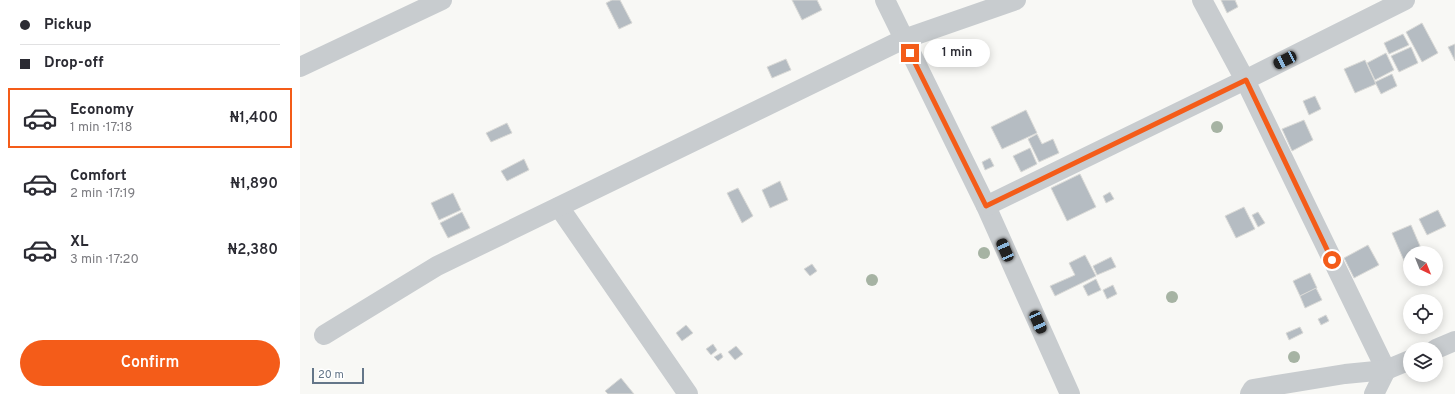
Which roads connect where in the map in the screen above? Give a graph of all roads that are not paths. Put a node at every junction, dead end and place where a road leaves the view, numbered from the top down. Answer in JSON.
{"nodes":[{"id":1,"x":442,"y":0,"type":"edge"},
{"id":2,"x":884,"y":0,"type":"edge"},
{"id":3,"x":1016,"y":0,"type":"edge"},
{"id":4,"x":1202,"y":0,"type":"edge"},
{"id":5,"x":1405,"y":0,"type":"edge"},
{"id":6,"x":904,"y":39,"type":"junction"},
{"id":7,"x":300,"y":67,"type":"edge"},
{"id":8,"x":1246,"y":80,"type":"junction"},
{"id":9,"x":986,"y":206,"type":"junction"},
{"id":10,"x":559,"y":207,"type":"junction"},
{"id":11,"x":324,"y":335,"type":"dead end"},
{"id":12,"x":1455,"y":341,"type":"edge"},
{"id":13,"x":1443,"y":346,"type":"edge"},
{"id":14,"x":1403,"y":363,"type":"edge"},
{"id":15,"x":1386,"y":370,"type":"junction"},
{"id":16,"x":688,"y":394,"type":"edge"},
{"id":17,"x":1070,"y":394,"type":"edge"},
{"id":18,"x":1250,"y":394,"type":"edge"},
{"id":19,"x":1374,"y":394,"type":"edge"}],
"edges":[{"from":1,"to":7,"type":"street"},
{"from":2,"to":6,"type":"street"},
{"from":3,"to":6,"type":"street"},
{"from":4,"to":8,"type":"street"},
{"from":5,"to":8,"type":"street"},
{"from":6,"to":9,"type":"street"},
{"from":6,"to":10,"type":"street"},
{"from":8,"to":9,"type":"street"},
{"from":8,"to":15,"type":"street"},
{"from":9,"to":17,"type":"street"},
{"from":10,"to":11,"type":"street"},
{"from":10,"to":16,"type":"street"},
{"from":12,"to":13,"type":"street"},
{"from":14,"to":15,"type":"street"},
{"from":15,"to":18,"type":"street"},
{"from":15,"to":19,"type":"street"}]}
